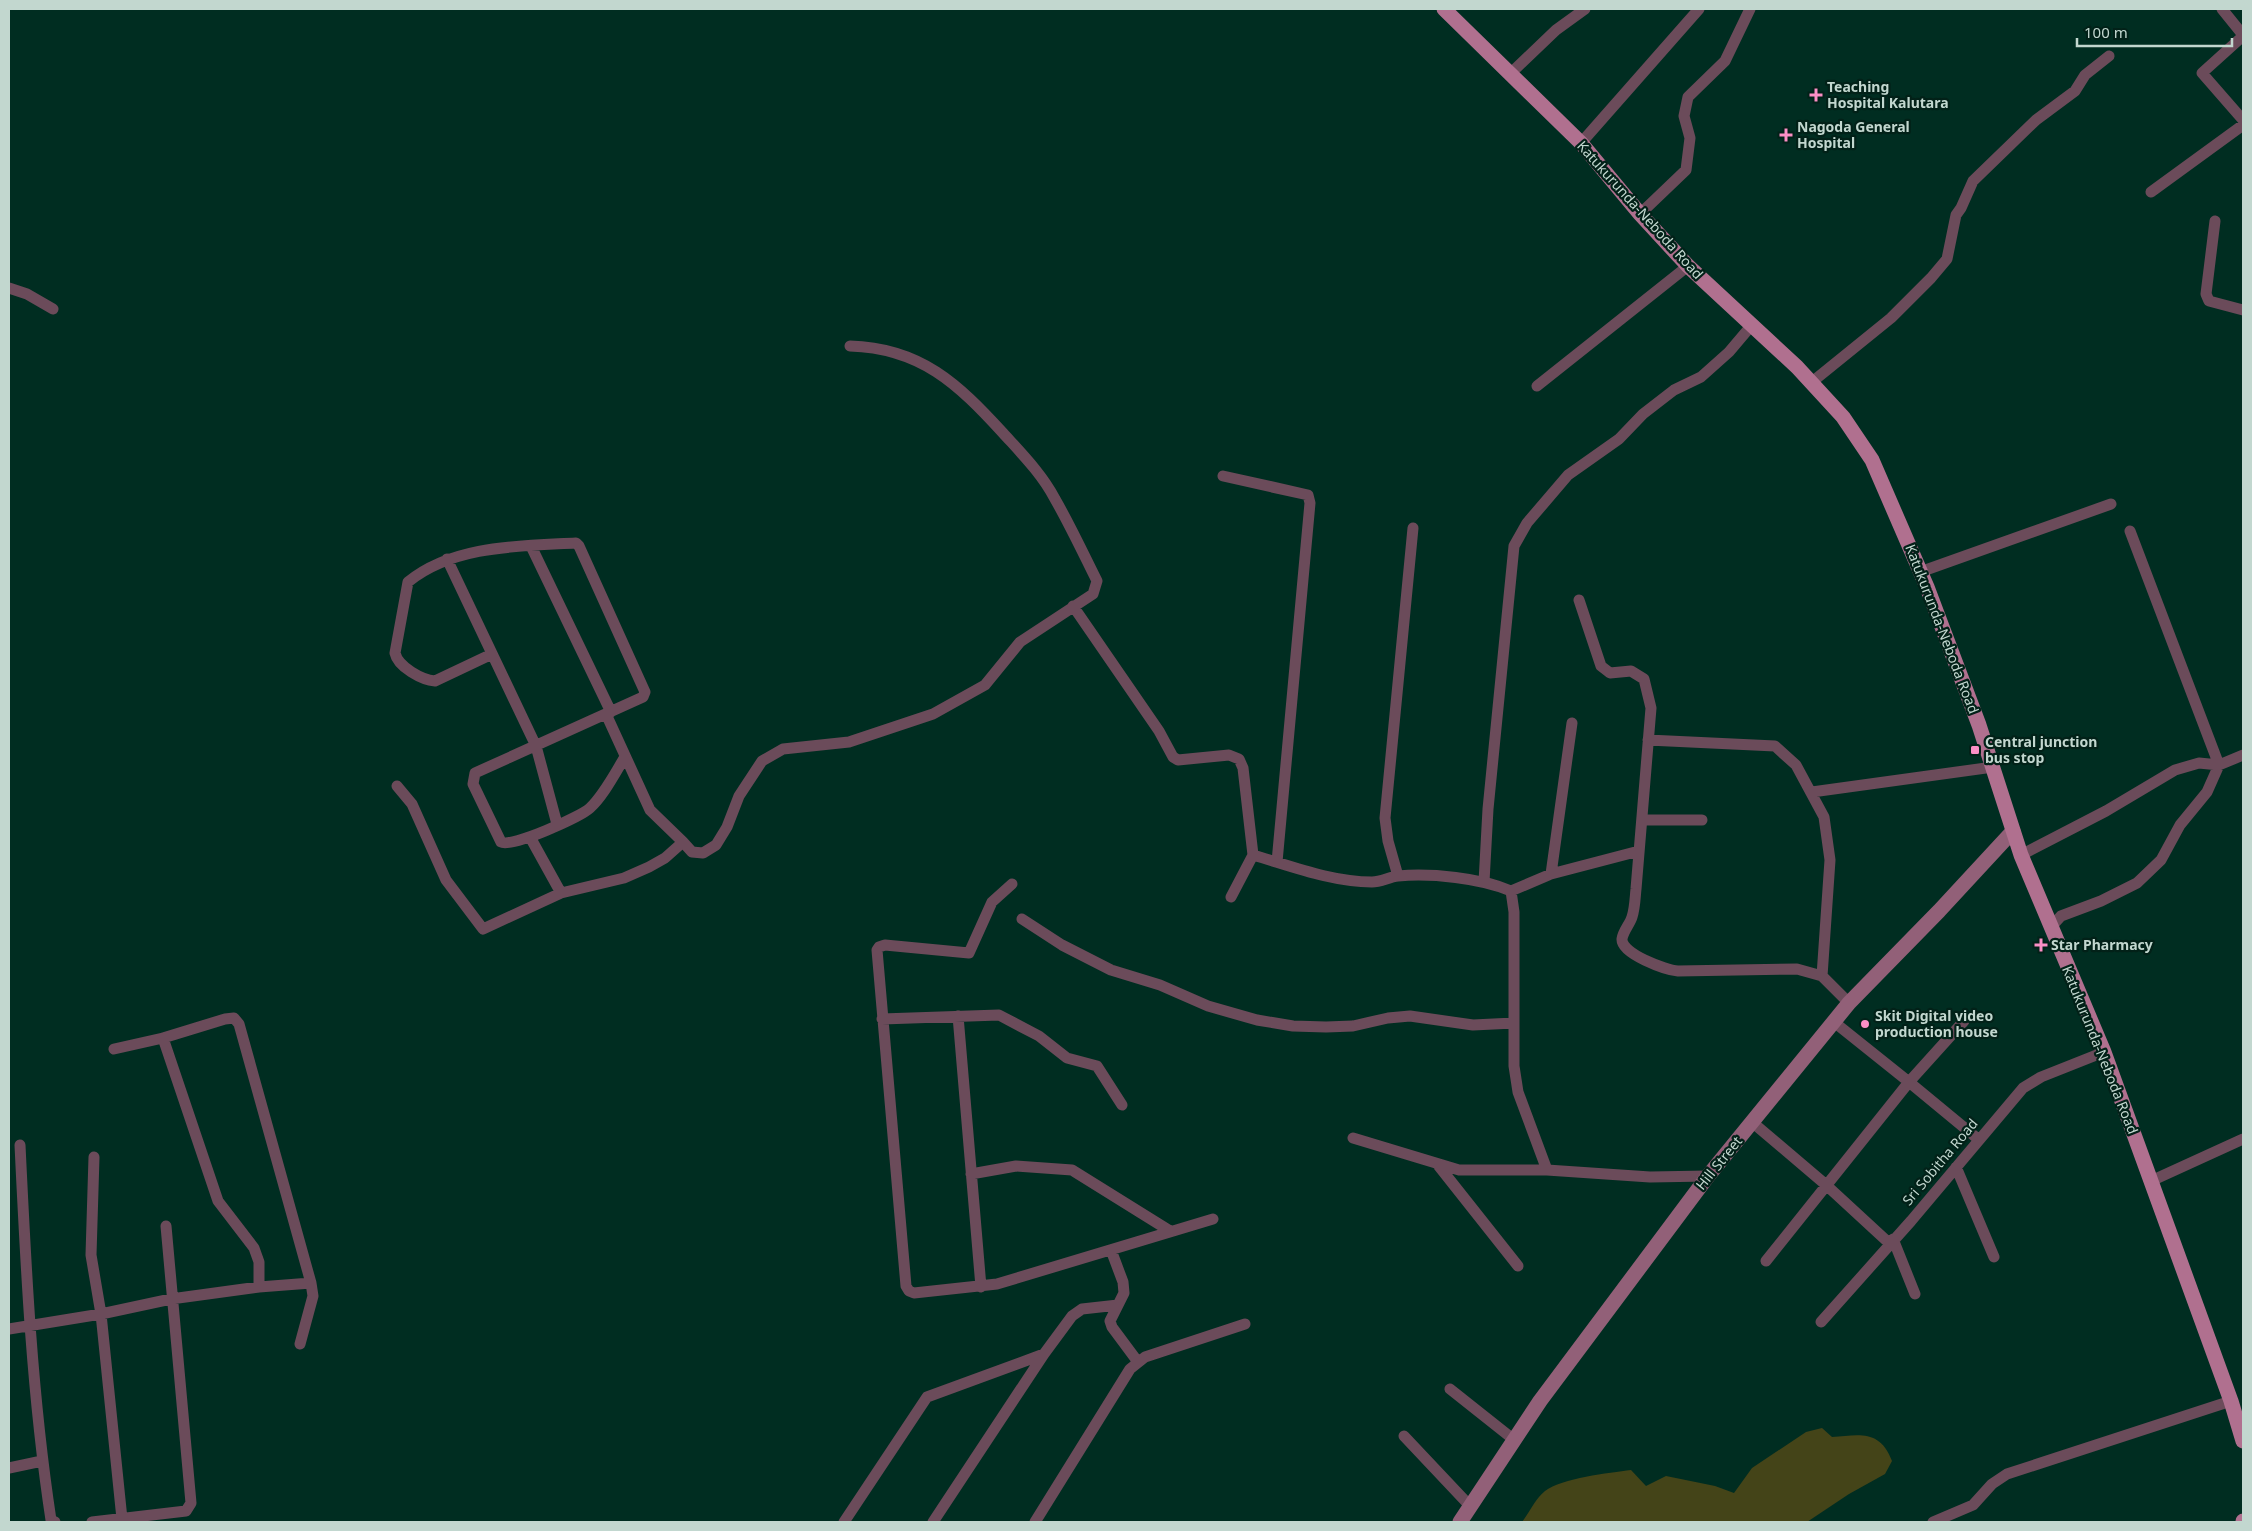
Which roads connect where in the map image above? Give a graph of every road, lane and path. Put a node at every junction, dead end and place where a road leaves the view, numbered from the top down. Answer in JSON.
{"nodes":[{"id":1,"x":1444,"y":9,"type":"edge"},
{"id":2,"x":1585,"y":9,"type":"edge"},
{"id":3,"x":1699,"y":9,"type":"edge"},
{"id":4,"x":1750,"y":9,"type":"edge"},
{"id":5,"x":2222,"y":9,"type":"edge"},
{"id":6,"x":2243,"y":35,"type":"edge"},
{"id":7,"x":2109,"y":56,"type":"dead end"},
{"id":8,"x":1510,"y":74,"type":"junction"},
{"id":9,"x":2243,"y":120,"type":"edge"},
{"id":10,"x":2243,"y":125,"type":"edge"},
{"id":11,"x":1581,"y":143,"type":"junction"},
{"id":12,"x":2151,"y":192,"type":"dead end"},
{"id":13,"x":1640,"y":214,"type":"junction"},
{"id":14,"x":2215,"y":221,"type":"dead end"},
{"id":15,"x":1688,"y":266,"type":"junction"},
{"id":16,"x":9,"y":288,"type":"edge"},
{"id":17,"x":53,"y":309,"type":"dead end"},
{"id":18,"x":2243,"y":310,"type":"edge"},
{"id":19,"x":1751,"y":326,"type":"junction"},
{"id":20,"x":850,"y":346,"type":"dead end"},
{"id":21,"x":1812,"y":382,"type":"junction"},
{"id":22,"x":1537,"y":386,"type":"dead end"},
{"id":23,"x":1224,"y":476,"type":"dead end"},
{"id":24,"x":2112,"y":504,"type":"dead end"},
{"id":25,"x":1413,"y":528,"type":"dead end"},
{"id":26,"x":2130,"y":531,"type":"dead end"},
{"id":27,"x":531,"y":546,"type":"junction"},
{"id":28,"x":447,"y":559,"type":"junction"},
{"id":29,"x":1920,"y":572,"type":"junction"},
{"id":30,"x":1579,"y":600,"type":"dead end"},
{"id":31,"x":1073,"y":606,"type":"junction"},
{"id":32,"x":492,"y":654,"type":"junction"},
{"id":33,"x":609,"y":713,"type":"junction"},
{"id":34,"x":1572,"y":723,"type":"dead end"},
{"id":35,"x":1648,"y":740,"type":"junction"},
{"id":36,"x":536,"y":746,"type":"junction"},
{"id":37,"x":2243,"y":755,"type":"edge"},
{"id":38,"x":625,"y":757,"type":"junction"},
{"id":39,"x":2219,"y":766,"type":"junction"},
{"id":40,"x":1993,"y":767,"type":"junction"},
{"id":41,"x":397,"y":786,"type":"dead end"},
{"id":42,"x":1812,"y":792,"type":"junction"},
{"id":43,"x":1642,"y":820,"type":"junction"},
{"id":44,"x":1702,"y":820,"type":"dead end"},
{"id":45,"x":557,"y":824,"type":"junction"},
{"id":46,"x":2013,"y":831,"type":"junction"},
{"id":47,"x":530,"y":837,"type":"junction"},
{"id":48,"x":683,"y":842,"type":"junction"},
{"id":49,"x":1639,"y":851,"type":"junction"},
{"id":50,"x":1253,"y":855,"type":"junction"},
{"id":51,"x":2021,"y":855,"type":"junction"},
{"id":52,"x":1277,"y":862,"type":"junction"},
{"id":53,"x":1551,"y":874,"type":"junction"},
{"id":54,"x":1398,"y":876,"type":"junction"},
{"id":55,"x":1484,"y":882,"type":"junction"},
{"id":56,"x":1012,"y":884,"type":"dead end"},
{"id":57,"x":1511,"y":891,"type":"junction"},
{"id":58,"x":561,"y":893,"type":"junction"},
{"id":59,"x":1231,"y":897,"type":"dead end"},
{"id":60,"x":1022,"y":919,"type":"dead end"},
{"id":61,"x":2050,"y":927,"type":"junction"},
{"id":62,"x":1822,"y":976,"type":"junction"},
{"id":63,"x":1849,"y":1003,"type":"junction"},
{"id":64,"x":958,"y":1016,"type":"junction"},
{"id":65,"x":882,"y":1019,"type":"junction"},
{"id":66,"x":1964,"y":1021,"type":"dead end"},
{"id":67,"x":1834,"y":1022,"type":"junction"},
{"id":68,"x":1514,"y":1023,"type":"junction"},
{"id":69,"x":163,"y":1038,"type":"junction"},
{"id":70,"x":114,"y":1049,"type":"dead end"},
{"id":71,"x":2104,"y":1052,"type":"junction"},
{"id":72,"x":1909,"y":1082,"type":"junction"},
{"id":73,"x":1122,"y":1105,"type":"dead end"},
{"id":74,"x":1752,"y":1122,"type":"junction"},
{"id":75,"x":1353,"y":1138,"type":"dead end"},
{"id":76,"x":1978,"y":1139,"type":"junction"},
{"id":77,"x":2243,"y":1139,"type":"edge"},
{"id":78,"x":20,"y":1145,"type":"dead end"},
{"id":79,"x":94,"y":1157,"type":"dead end"},
{"id":80,"x":1438,"y":1165,"type":"junction"},
{"id":81,"x":1956,"y":1167,"type":"junction"},
{"id":82,"x":1546,"y":1170,"type":"junction"},
{"id":83,"x":971,"y":1174,"type":"junction"},
{"id":84,"x":1708,"y":1176,"type":"junction"},
{"id":85,"x":2151,"y":1181,"type":"junction"},
{"id":86,"x":1825,"y":1184,"type":"junction"},
{"id":87,"x":1213,"y":1219,"type":"dead end"},
{"id":88,"x":166,"y":1226,"type":"dead end"},
{"id":89,"x":1170,"y":1231,"type":"junction"},
{"id":90,"x":1891,"y":1241,"type":"junction"},
{"id":91,"x":1111,"y":1250,"type":"junction"},
{"id":92,"x":1994,"y":1257,"type":"dead end"},
{"id":93,"x":1766,"y":1261,"type":"dead end"},
{"id":94,"x":1518,"y":1266,"type":"dead end"},
{"id":95,"x":312,"y":1283,"type":"junction"},
{"id":96,"x":259,"y":1287,"type":"junction"},
{"id":97,"x":981,"y":1287,"type":"junction"},
{"id":98,"x":1915,"y":1294,"type":"dead end"},
{"id":99,"x":171,"y":1299,"type":"junction"},
{"id":100,"x":1118,"y":1305,"type":"junction"},
{"id":101,"x":101,"y":1314,"type":"junction"},
{"id":102,"x":1821,"y":1322,"type":"dead end"},
{"id":103,"x":28,"y":1324,"type":"junction"},
{"id":104,"x":1245,"y":1324,"type":"dead end"},
{"id":105,"x":9,"y":1329,"type":"edge"},
{"id":106,"x":300,"y":1344,"type":"dead end"},
{"id":107,"x":1044,"y":1354,"type":"junction"},
{"id":108,"x":1138,"y":1362,"type":"junction"},
{"id":109,"x":1450,"y":1389,"type":"dead end"},
{"id":110,"x":2231,"y":1401,"type":"junction"},
{"id":111,"x":1404,"y":1436,"type":"dead end"},
{"id":112,"x":1514,"y":1439,"type":"junction"},
{"id":113,"x":2243,"y":1441,"type":"edge"},
{"id":114,"x":42,"y":1461,"type":"junction"},
{"id":115,"x":9,"y":1468,"type":"edge"},
{"id":116,"x":1470,"y":1506,"type":"junction"},
{"id":117,"x":122,"y":1519,"type":"junction"},
{"id":118,"x":55,"y":1522,"type":"edge"},
{"id":119,"x":92,"y":1522,"type":"edge"},
{"id":120,"x":844,"y":1522,"type":"edge"},
{"id":121,"x":933,"y":1522,"type":"edge"},
{"id":122,"x":1035,"y":1522,"type":"edge"},
{"id":123,"x":1460,"y":1522,"type":"edge"},
{"id":124,"x":1933,"y":1522,"type":"edge"}],
"edges":[{"from":1,"to":8,"type":"main road","name":"Katukurunda-Neboda Road"},
{"from":2,"to":8,"type":"street"},
{"from":3,"to":11,"type":"street"},
{"from":4,"to":13,"type":"street"},
{"from":5,"to":6,"type":"street"},
{"from":6,"to":9,"type":"street"},
{"from":7,"to":21,"type":"street"},
{"from":8,"to":11,"type":"main road","name":"Katukurunda-Neboda Road"},
{"from":10,"to":12,"type":"street"},
{"from":11,"to":13,"type":"main road","name":"Katukurunda-Neboda Road"},
{"from":13,"to":15,"type":"main road","name":"Katukurunda-Neboda Road"},
{"from":14,"to":18,"type":"street"},
{"from":15,"to":19,"type":"main road","name":"Katukurunda-Neboda Road"},
{"from":15,"to":22,"type":"street"},
{"from":16,"to":17,"type":"street"},
{"from":19,"to":21,"type":"main road","name":"Katukurunda-Neboda Road"},
{"from":19,"to":55,"type":"street"},
{"from":20,"to":31,"type":"street"},
{"from":21,"to":29,"type":"main road","name":"Katukurunda-Neboda Road"},
{"from":23,"to":52,"type":"street"},
{"from":24,"to":29,"type":"street"},
{"from":25,"to":54,"type":"street"},
{"from":26,"to":39,"type":"street"},
{"from":27,"to":28,"type":"street"},
{"from":27,"to":33,"type":"street"},
{"from":27,"to":33,"type":"street"},
{"from":28,"to":32,"type":"street"},
{"from":28,"to":32,"type":"street"},
{"from":29,"to":40,"type":"main road","name":"Katukurunda-Neboda Road"},
{"from":30,"to":35,"type":"street"},
{"from":31,"to":48,"type":"street"},
{"from":31,"to":50,"type":"street"},
{"from":32,"to":36,"type":"street"},
{"from":33,"to":36,"type":"street"},
{"from":33,"to":38,"type":"street"},
{"from":34,"to":53,"type":"street"},
{"from":35,"to":42,"type":"street"},
{"from":35,"to":43,"type":"street"},
{"from":36,"to":45,"type":"street"},
{"from":36,"to":47,"type":"street"},
{"from":37,"to":39,"type":"street"},
{"from":38,"to":45,"type":"street"},
{"from":38,"to":48,"type":"street"},
{"from":39,"to":51,"type":"street"},
{"from":39,"to":61,"type":"street"},
{"from":40,"to":42,"type":"street"},
{"from":40,"to":46,"type":"main road","name":"Katukurunda-Neboda Road"},
{"from":41,"to":58,"type":"street"},
{"from":42,"to":62,"type":"street"},
{"from":43,"to":44,"type":"street"},
{"from":43,"to":49,"type":"street"},
{"from":45,"to":47,"type":"street"},
{"from":46,"to":51,"type":"main road","name":"Katukurunda-Neboda Road"},
{"from":46,"to":63,"type":"main road","name":"Hill Street"},
{"from":47,"to":58,"type":"street"},
{"from":48,"to":58,"type":"street"},
{"from":49,"to":53,"type":"street"},
{"from":49,"to":62,"type":"street"},
{"from":50,"to":52,"type":"street"},
{"from":50,"to":59,"type":"street"},
{"from":51,"to":61,"type":"main road","name":"Katukurunda-Neboda Road"},
{"from":52,"to":54,"type":"street"},
{"from":53,"to":57,"type":"street"},
{"from":54,"to":55,"type":"street"},
{"from":55,"to":57,"type":"street"},
{"from":56,"to":65,"type":"street"},
{"from":57,"to":68,"type":"street"},
{"from":60,"to":68,"type":"street"},
{"from":61,"to":71,"type":"main road","name":"Katukurunda-Neboda Road"},
{"from":62,"to":63,"type":"street"},
{"from":63,"to":67,"type":"main road","name":"Hill Street"},
{"from":64,"to":65,"type":"street"},
{"from":64,"to":73,"type":"street"},
{"from":64,"to":83,"type":"street"},
{"from":65,"to":97,"type":"street"},
{"from":66,"to":72,"type":"street"},
{"from":67,"to":72,"type":"street"},
{"from":67,"to":74,"type":"main road","name":"Hill Street"},
{"from":68,"to":82,"type":"street"},
{"from":69,"to":70,"type":"street"},
{"from":69,"to":95,"type":"street"},
{"from":69,"to":96,"type":"street"},
{"from":71,"to":76,"type":"street","name":"Sri Sobitha Road"},
{"from":71,"to":85,"type":"main road","name":"Katukurunda-Neboda Road"},
{"from":72,"to":76,"type":"street"},
{"from":72,"to":86,"type":"street"},
{"from":74,"to":84,"type":"main road","name":"Hill Street"},
{"from":74,"to":86,"type":"street"},
{"from":75,"to":80,"type":"street"},
{"from":76,"to":81,"type":"street","name":"Sri Sobitha Road"},
{"from":77,"to":85,"type":"street"},
{"from":78,"to":103,"type":"street"},
{"from":79,"to":101,"type":"street"},
{"from":80,"to":82,"type":"street"},
{"from":80,"to":94,"type":"street"},
{"from":81,"to":90,"type":"street","name":"Sri Sobitha Road"},
{"from":81,"to":92,"type":"street"},
{"from":82,"to":84,"type":"street"},
{"from":83,"to":89,"type":"street"},
{"from":83,"to":97,"type":"street"},
{"from":84,"to":112,"type":"main road","name":"Hill Street"},
{"from":85,"to":110,"type":"main road","name":"Katukurunda-Neboda Road"},
{"from":86,"to":90,"type":"street"},
{"from":86,"to":93,"type":"street"},
{"from":87,"to":89,"type":"street"},
{"from":88,"to":99,"type":"street"},
{"from":89,"to":91,"type":"street"},
{"from":90,"to":98,"type":"street"},
{"from":90,"to":102,"type":"street","name":"Sri Sobitha Road"},
{"from":91,"to":97,"type":"street"},
{"from":91,"to":100,"type":"street"},
{"from":95,"to":96,"type":"street"},
{"from":95,"to":106,"type":"street"},
{"from":96,"to":99,"type":"street"},
{"from":99,"to":101,"type":"street"},
{"from":99,"to":117,"type":"street"},
{"from":100,"to":107,"type":"street"},
{"from":100,"to":108,"type":"street"},
{"from":101,"to":103,"type":"street"},
{"from":101,"to":117,"type":"street"},
{"from":103,"to":105,"type":"street"},
{"from":103,"to":114,"type":"street"},
{"from":104,"to":108,"type":"street"},
{"from":107,"to":120,"type":"street"},
{"from":107,"to":121,"type":"street"},
{"from":108,"to":122,"type":"street"},
{"from":109,"to":112,"type":"street"},
{"from":110,"to":113,"type":"main road","name":"Katukurunda-Neboda Road"},
{"from":110,"to":124,"type":"street"},
{"from":111,"to":116,"type":"street"},
{"from":112,"to":116,"type":"main road","name":"Hill Street"},
{"from":114,"to":115,"type":"street"},
{"from":114,"to":118,"type":"street"},
{"from":116,"to":123,"type":"main road","name":"Hill Street"},
{"from":117,"to":119,"type":"street"}]}
